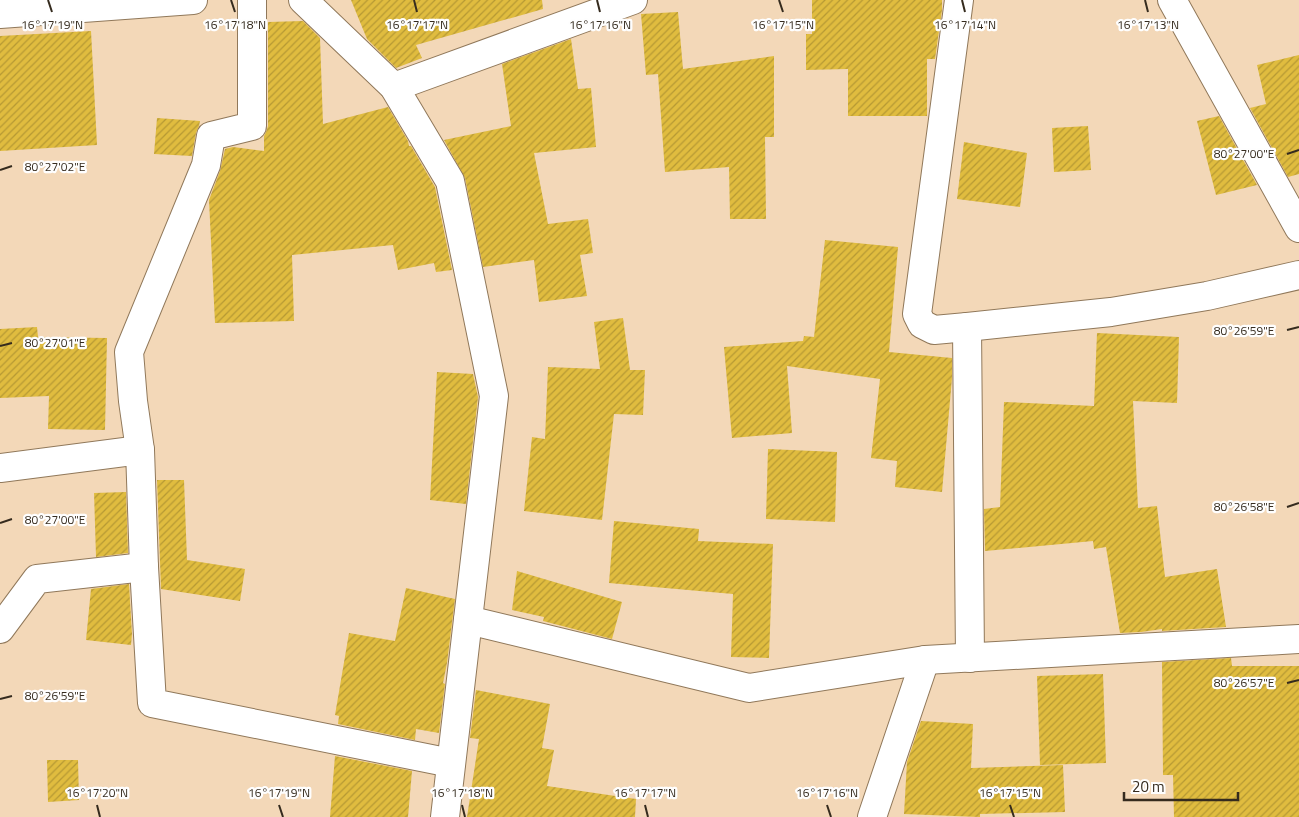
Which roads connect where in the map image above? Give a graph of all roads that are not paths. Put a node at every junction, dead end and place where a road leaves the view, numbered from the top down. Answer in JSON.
{"nodes":[{"id":1,"x":193,"y":0,"type":"edge"},
{"id":2,"x":252,"y":0,"type":"edge"},
{"id":3,"x":303,"y":0,"type":"edge"},
{"id":4,"x":633,"y":0,"type":"edge"},
{"id":5,"x":959,"y":0,"type":"edge"},
{"id":6,"x":1172,"y":0,"type":"edge"},
{"id":7,"x":0,"y":14,"type":"edge"},
{"id":8,"x":394,"y":87,"type":"junction"},
{"id":9,"x":1299,"y":228,"type":"edge"},
{"id":10,"x":1299,"y":275,"type":"edge"},
{"id":11,"x":967,"y":327,"type":"junction"},
{"id":12,"x":140,"y":450,"type":"junction"},
{"id":13,"x":0,"y":468,"type":"edge"},
{"id":14,"x":144,"y":567,"type":"junction"},
{"id":15,"x":468,"y":620,"type":"junction"},
{"id":16,"x":0,"y":629,"type":"edge"},
{"id":17,"x":1299,"y":639,"type":"edge"},
{"id":18,"x":970,"y":658,"type":"junction"},
{"id":19,"x":925,"y":660,"type":"junction"},
{"id":20,"x":452,"y":763,"type":"junction"},
{"id":21,"x":445,"y":817,"type":"edge"},
{"id":22,"x":872,"y":817,"type":"edge"}],
"edges":[{"from":1,"to":7,"type":"street"},
{"from":2,"to":12,"type":"street"},
{"from":3,"to":8,"type":"street"},
{"from":4,"to":8,"type":"street"},
{"from":5,"to":11,"type":"street"},
{"from":6,"to":9,"type":"street"},
{"from":8,"to":15,"type":"street"},
{"from":10,"to":11,"type":"street"},
{"from":11,"to":18,"type":"street"},
{"from":12,"to":13,"type":"street"},
{"from":12,"to":14,"type":"street"},
{"from":14,"to":16,"type":"street"},
{"from":14,"to":20,"type":"street"},
{"from":15,"to":19,"type":"street"},
{"from":15,"to":20,"type":"street"},
{"from":17,"to":18,"type":"street"},
{"from":18,"to":19,"type":"street"},
{"from":19,"to":22,"type":"street"},
{"from":20,"to":21,"type":"street"}]}
